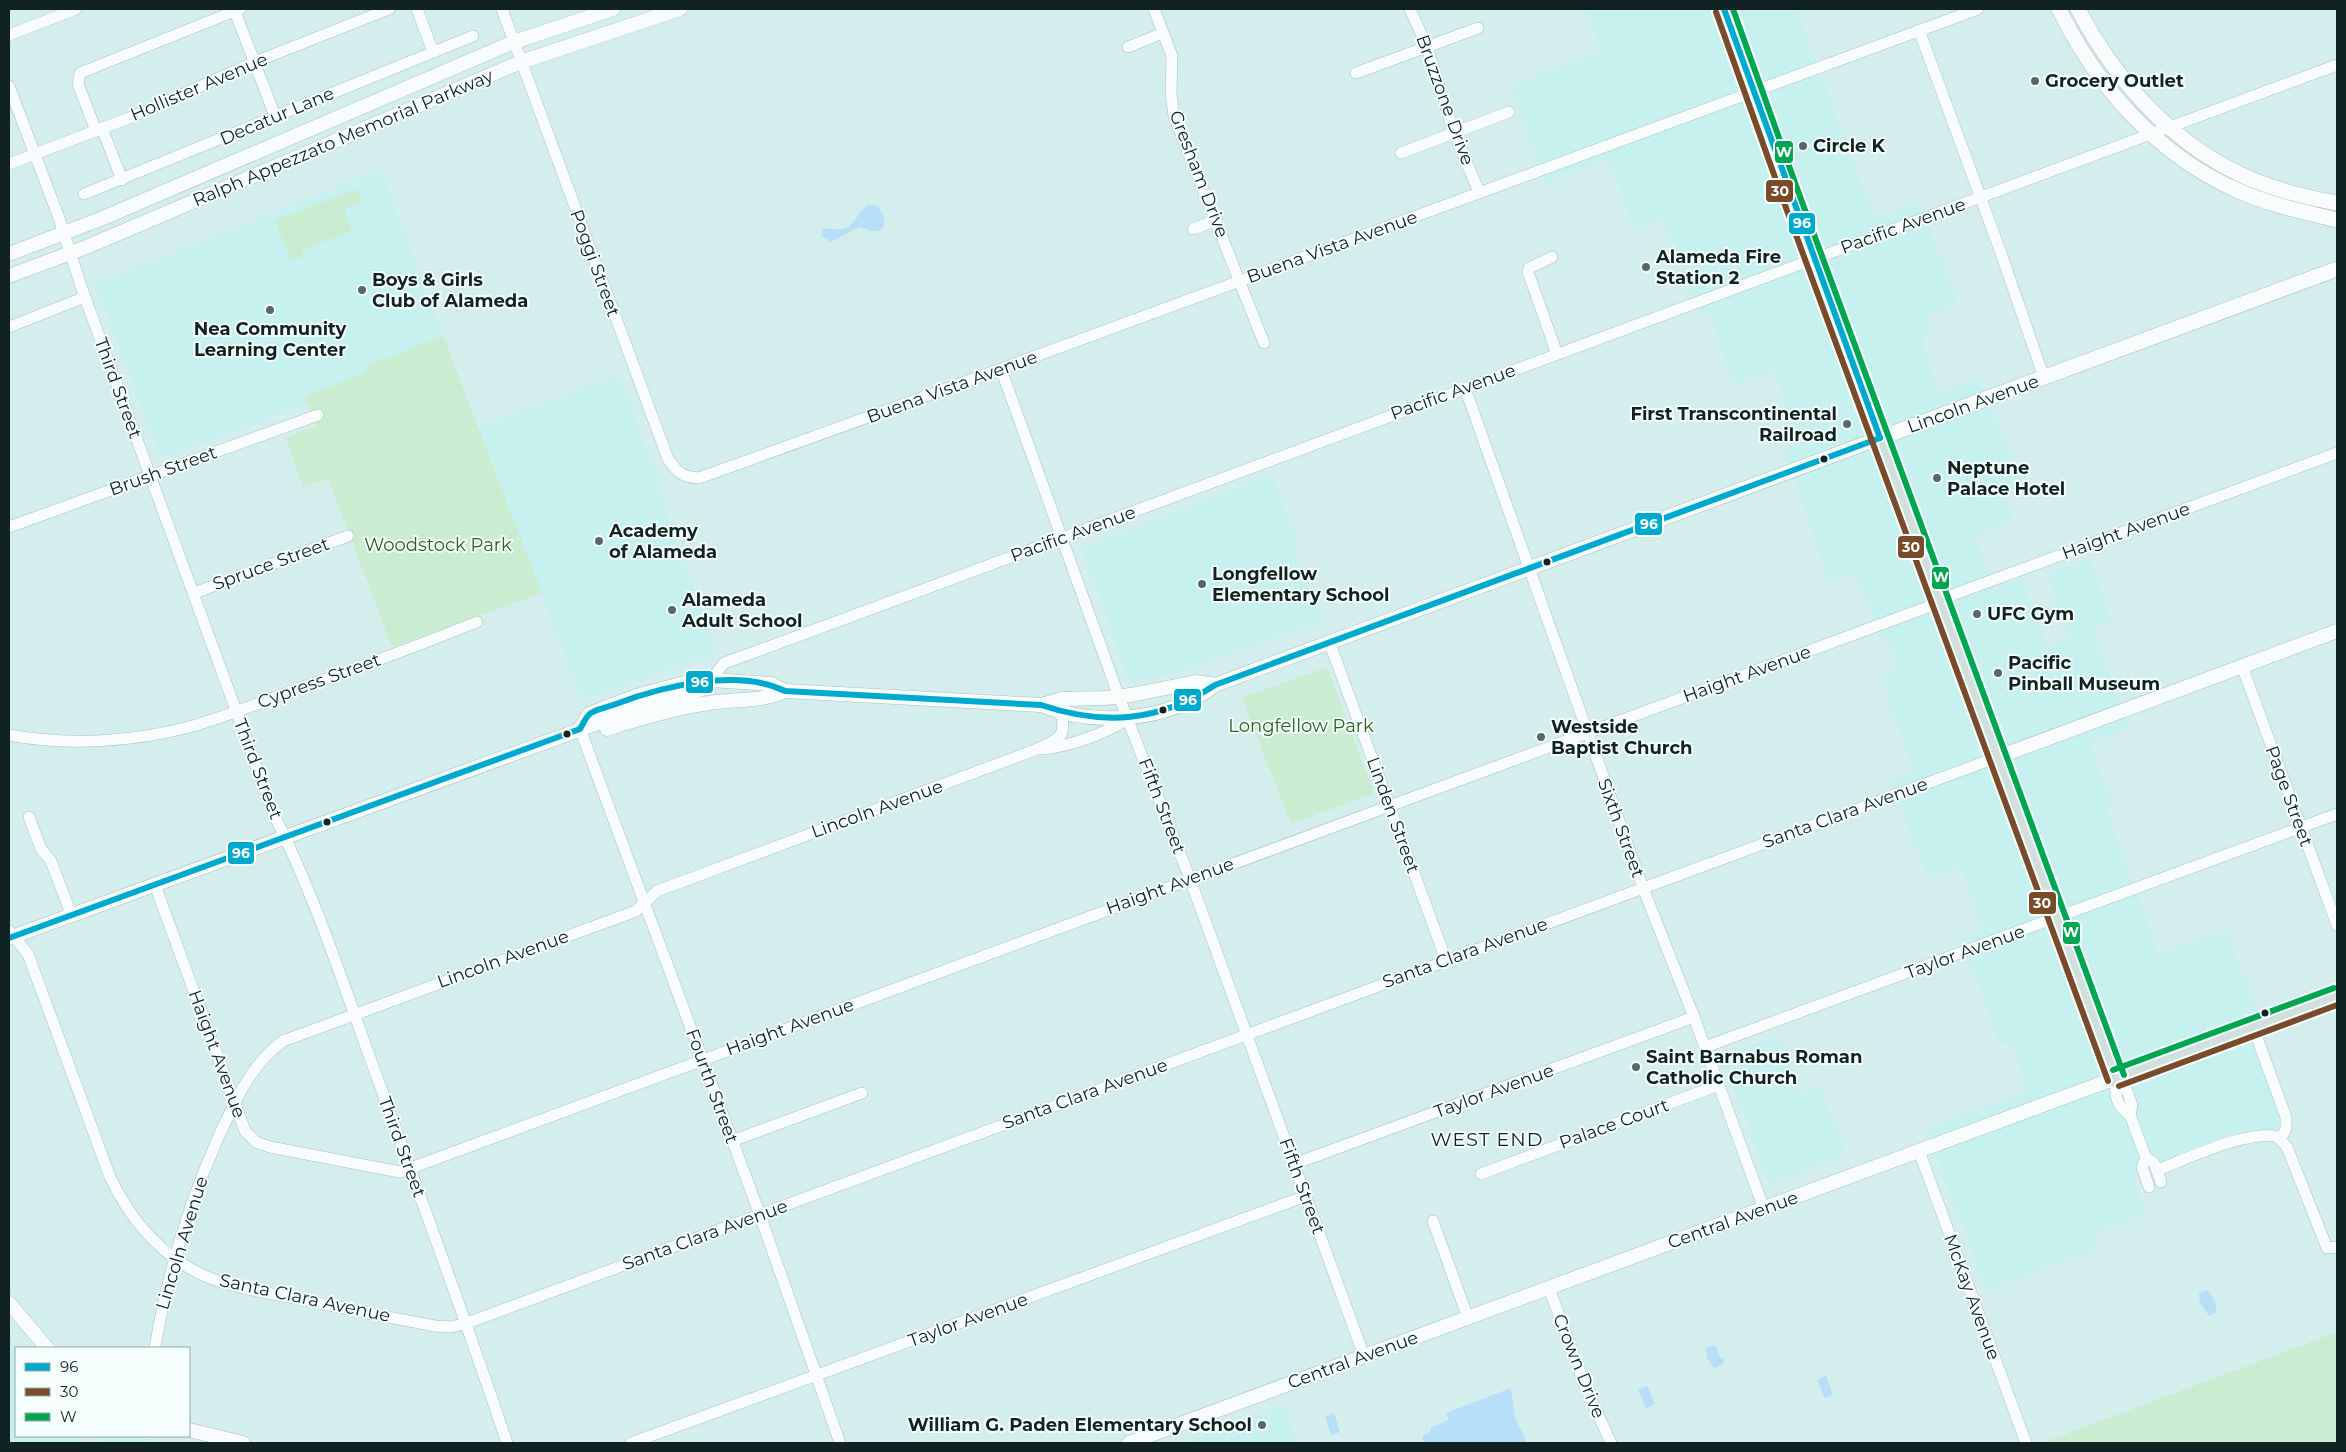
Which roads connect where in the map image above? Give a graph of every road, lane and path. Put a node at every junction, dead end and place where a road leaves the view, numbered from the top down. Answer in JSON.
{"nodes":[{"id":1,"x":76,"y":9,"type":"edge"},
{"id":2,"x":237,"y":9,"type":"edge"},
{"id":3,"x":389,"y":9,"type":"edge"},
{"id":4,"x":417,"y":9,"type":"edge"},
{"id":5,"x":502,"y":9,"type":"edge"},
{"id":6,"x":612,"y":9,"type":"edge"},
{"id":7,"x":680,"y":9,"type":"edge"},
{"id":8,"x":1154,"y":9,"type":"edge"},
{"id":9,"x":1410,"y":9,"type":"edge"},
{"id":10,"x":1724,"y":9,"type":"edge"},
{"id":11,"x":1978,"y":9,"type":"edge"},
{"id":12,"x":2058,"y":9,"type":"edge"},
{"id":13,"x":2078,"y":9,"type":"edge"},
{"id":14,"x":1478,"y":28,"type":"dead end"},
{"id":15,"x":1919,"y":30,"type":"junction"},
{"id":16,"x":1163,"y":33,"type":"junction"},
{"id":17,"x":9,"y":35,"type":"edge"},
{"id":18,"x":473,"y":36,"type":"dead end"},
{"id":19,"x":514,"y":42,"type":"junction"},
{"id":20,"x":1128,"y":47,"type":"dead end"},
{"id":21,"x":1428,"y":47,"type":"junction"},
{"id":22,"x":432,"y":52,"type":"junction"},
{"id":23,"x":255,"y":62,"type":"junction"},
{"id":24,"x":521,"y":62,"type":"junction"},
{"id":25,"x":2337,"y":65,"type":"edge"},
{"id":26,"x":1356,"y":73,"type":"dead end"},
{"id":27,"x":9,"y":86,"type":"edge"},
{"id":28,"x":1754,"y":92,"type":"junction"},
{"id":29,"x":1509,"y":112,"type":"dead end"},
{"id":30,"x":275,"y":116,"type":"junction"},
{"id":31,"x":2170,"y":127,"type":"junction"},
{"id":32,"x":99,"y":129,"type":"junction"},
{"id":33,"x":1454,"y":133,"type":"junction"},
{"id":34,"x":2151,"y":133,"type":"junction"},
{"id":35,"x":1401,"y":152,"type":"dead end"},
{"id":36,"x":35,"y":154,"type":"junction"},
{"id":37,"x":9,"y":164,"type":"edge"},
{"id":38,"x":122,"y":180,"type":"junction"},
{"id":39,"x":1479,"y":192,"type":"junction"},
{"id":40,"x":84,"y":194,"type":"dead end"},
{"id":41,"x":1980,"y":198,"type":"junction"},
{"id":42,"x":2337,"y":204,"type":"edge"},
{"id":43,"x":1216,"y":220,"type":"junction"},
{"id":44,"x":2337,"y":220,"type":"edge"},
{"id":45,"x":1193,"y":229,"type":"dead end"},
{"id":46,"x":64,"y":233,"type":"junction"},
{"id":47,"x":70,"y":253,"type":"junction"},
{"id":48,"x":9,"y":254,"type":"edge"},
{"id":49,"x":1552,"y":257,"type":"dead end"},
{"id":50,"x":1814,"y":258,"type":"junction"},
{"id":51,"x":2337,"y":269,"type":"edge"},
{"id":52,"x":9,"y":276,"type":"edge"},
{"id":53,"x":1240,"y":280,"type":"junction"},
{"id":54,"x":85,"y":297,"type":"junction"},
{"id":55,"x":9,"y":327,"type":"edge"},
{"id":56,"x":1264,"y":343,"type":"dead end"},
{"id":57,"x":1557,"y":354,"type":"junction"},
{"id":58,"x":1001,"y":369,"type":"junction"},
{"id":59,"x":2044,"y":378,"type":"junction"},
{"id":60,"x":1465,"y":388,"type":"junction"},
{"id":61,"x":318,"y":415,"type":"dead end"},
{"id":62,"x":1880,"y":438,"type":"junction"},
{"id":63,"x":2337,"y":453,"type":"edge"},
{"id":64,"x":150,"y":475,"type":"junction"},
{"id":65,"x":685,"y":477,"type":"joint"},
{"id":66,"x":9,"y":527,"type":"edge"},
{"id":67,"x":348,"y":536,"type":"dead end"},
{"id":68,"x":1063,"y":538,"type":"junction"},
{"id":69,"x":1529,"y":567,"type":"junction"},
{"id":70,"x":194,"y":593,"type":"junction"},
{"id":71,"x":1940,"y":601,"type":"junction"},
{"id":72,"x":477,"y":622,"type":"dead end"},
{"id":73,"x":2337,"y":631,"type":"edge"},
{"id":74,"x":1329,"y":641,"type":"junction"},
{"id":75,"x":2242,"y":666,"type":"junction"},
{"id":76,"x":711,"y":680,"type":"junction"},
{"id":77,"x":1215,"y":685,"type":"junction"},
{"id":78,"x":1180,"y":687,"type":"junction"},
{"id":79,"x":785,"y":691,"type":"junction"},
{"id":80,"x":1120,"y":697,"type":"junction"},
{"id":81,"x":1041,"y":705,"type":"junction"},
{"id":82,"x":236,"y":711,"type":"junction"},
{"id":83,"x":1061,"y":714,"type":"junction"},
{"id":84,"x":1128,"y":719,"type":"junction"},
{"id":85,"x":580,"y":729,"type":"junction"},
{"id":86,"x":1587,"y":733,"type":"junction"},
{"id":87,"x":9,"y":735,"type":"edge"},
{"id":88,"x":1035,"y":750,"type":"junction"},
{"id":89,"x":1998,"y":757,"type":"junction"},
{"id":90,"x":1389,"y":805,"type":"junction"},
{"id":91,"x":2337,"y":814,"type":"edge"},
{"id":92,"x":29,"y":817,"type":"dead end"},
{"id":93,"x":2301,"y":827,"type":"junction"},
{"id":94,"x":286,"y":838,"type":"junction"},
{"id":95,"x":1190,"y":879,"type":"junction"},
{"id":96,"x":155,"y":885,"type":"junction"},
{"id":97,"x":1643,"y":888,"type":"junction"},
{"id":98,"x":645,"y":901,"type":"junction"},
{"id":99,"x":71,"y":914,"type":"junction"},
{"id":100,"x":2057,"y":917,"type":"junction"},
{"id":101,"x":2337,"y":925,"type":"edge"},
{"id":102,"x":10,"y":935,"type":"edge"},
{"id":103,"x":1446,"y":960,"type":"junction"},
{"id":104,"x":2337,"y":996,"type":"edge"},
{"id":105,"x":354,"y":1014,"type":"junction"},
{"id":106,"x":1694,"y":1017,"type":"junction"},
{"id":107,"x":2253,"y":1027,"type":"junction"},
{"id":108,"x":1246,"y":1034,"type":"junction"},
{"id":109,"x":1705,"y":1047,"type":"junction"},
{"id":110,"x":702,"y":1059,"type":"junction"},
{"id":111,"x":2116,"y":1078,"type":"junction"},
{"id":112,"x":1719,"y":1085,"type":"junction"},
{"id":113,"x":862,"y":1093,"type":"dead end"},
{"id":114,"x":234,"y":1102,"type":"junction"},
{"id":115,"x":2282,"y":1140,"type":"junction"},
{"id":116,"x":732,"y":1141,"type":"junction"},
{"id":117,"x":1919,"y":1152,"type":"junction"},
{"id":118,"x":2146,"y":1158,"type":"junction"},
{"id":119,"x":1294,"y":1164,"type":"junction"},
{"id":120,"x":410,"y":1169,"type":"junction"},
{"id":121,"x":2157,"y":1170,"type":"junction"},
{"id":122,"x":1482,"y":1174,"type":"dead end"},
{"id":123,"x":2161,"y":1182,"type":"dead end"},
{"id":124,"x":2149,"y":1187,"type":"dead end"},
{"id":125,"x":1306,"y":1196,"type":"junction"},
{"id":126,"x":1764,"y":1209,"type":"junction"},
{"id":127,"x":760,"y":1215,"type":"junction"},
{"id":128,"x":1432,"y":1221,"type":"dead end"},
{"id":129,"x":2337,"y":1248,"type":"edge"},
{"id":130,"x":174,"y":1257,"type":"junction"},
{"id":131,"x":1549,"y":1288,"type":"junction"},
{"id":132,"x":9,"y":1303,"type":"edge"},
{"id":133,"x":1468,"y":1318,"type":"junction"},
{"id":134,"x":466,"y":1323,"type":"junction"},
{"id":135,"x":46,"y":1347,"type":"edge"},
{"id":136,"x":155,"y":1347,"type":"edge"},
{"id":137,"x":1364,"y":1356,"type":"junction"},
{"id":138,"x":817,"y":1376,"type":"junction"},
{"id":139,"x":190,"y":1430,"type":"edge"},
{"id":140,"x":243,"y":1443,"type":"edge"},
{"id":141,"x":507,"y":1443,"type":"edge"},
{"id":142,"x":631,"y":1443,"type":"edge"},
{"id":143,"x":840,"y":1443,"type":"edge"},
{"id":144,"x":1129,"y":1443,"type":"edge"},
{"id":145,"x":1612,"y":1443,"type":"edge"},
{"id":146,"x":2026,"y":1443,"type":"edge"}],
"edges":[{"from":1,"to":17,"type":"street"},
{"from":2,"to":23,"type":"street"},
{"from":2,"to":32,"type":"street"},
{"from":3,"to":23,"type":"street","name":"Hollister Avenue"},
{"from":4,"to":22,"type":"street"},
{"from":5,"to":19,"type":"street","name":"Poggi Street"},
{"from":6,"to":19,"type":"street","name":"Ralph Appezzato Memorial Parkway"},
{"from":7,"to":24,"type":"street","name":"Ralph Appezzato Memorial Parkway"},
{"from":8,"to":16,"type":"street","name":"Gresham Drive"},
{"from":9,"to":21,"type":"street","name":"Bruzzone Drive"},
{"from":10,"to":28,"type":"main road"},
{"from":11,"to":15,"type":"street","name":"Buena Vista Avenue"},
{"from":12,"to":34,"type":"main road"},
{"from":13,"to":31,"type":"main road"},
{"from":14,"to":21,"type":"street"},
{"from":15,"to":28,"type":"street","name":"Buena Vista Avenue"},
{"from":15,"to":41,"type":"street"},
{"from":16,"to":20,"type":"street"},
{"from":16,"to":43,"type":"street","name":"Gresham Drive"},
{"from":18,"to":22,"type":"street","name":"Decatur Lane"},
{"from":19,"to":24,"type":"street","name":"Poggi Street"},
{"from":19,"to":46,"type":"street","name":"Ralph Appezzato Memorial Parkway"},
{"from":21,"to":26,"type":"street"},
{"from":21,"to":33,"type":"street","name":"Bruzzone Drive"},
{"from":22,"to":30,"type":"street","name":"Decatur Lane"},
{"from":23,"to":30,"type":"street"},
{"from":23,"to":32,"type":"street","name":"Hollister Avenue"},
{"from":24,"to":47,"type":"street","name":"Ralph Appezzato Memorial Parkway"},
{"from":24,"to":65,"type":"street","name":"Poggi Street"},
{"from":25,"to":31,"type":"street","name":"Pacific Avenue"},
{"from":27,"to":36,"type":"street","name":"Third Street"},
{"from":28,"to":39,"type":"street","name":"Buena Vista Avenue"},
{"from":28,"to":50,"type":"main road"},
{"from":29,"to":33,"type":"street"},
{"from":30,"to":38,"type":"street","name":"Decatur Lane"},
{"from":31,"to":34,"type":"street","name":"Pacific Avenue"},
{"from":31,"to":42,"type":"main road"},
{"from":32,"to":36,"type":"street","name":"Hollister Avenue"},
{"from":32,"to":38,"type":"street"},
{"from":33,"to":35,"type":"street"},
{"from":33,"to":39,"type":"street","name":"Bruzzone Drive"},
{"from":34,"to":41,"type":"street","name":"Pacific Avenue"},
{"from":34,"to":44,"type":"main road"},
{"from":36,"to":37,"type":"street","name":"Hollister Avenue"},
{"from":36,"to":46,"type":"street","name":"Third Street"},
{"from":38,"to":40,"type":"street","name":"Decatur Lane"},
{"from":39,"to":53,"type":"street","name":"Buena Vista Avenue"},
{"from":41,"to":50,"type":"street","name":"Pacific Avenue"},
{"from":41,"to":59,"type":"street"},
{"from":43,"to":45,"type":"street"},
{"from":43,"to":53,"type":"street","name":"Gresham Drive"},
{"from":46,"to":47,"type":"street","name":"Third Street"},
{"from":46,"to":48,"type":"street","name":"Ralph Appezzato Memorial Parkway"},
{"from":47,"to":52,"type":"street","name":"Ralph Appezzato Memorial Parkway"},
{"from":47,"to":54,"type":"street","name":"Third Street"},
{"from":49,"to":57,"type":"street"},
{"from":50,"to":57,"type":"street","name":"Pacific Avenue"},
{"from":50,"to":62,"type":"main road"},
{"from":51,"to":59,"type":"main road","name":"Lincoln Avenue"},
{"from":53,"to":56,"type":"street","name":"Gresham Drive"},
{"from":53,"to":58,"type":"street","name":"Buena Vista Avenue"},
{"from":54,"to":55,"type":"street"},
{"from":54,"to":64,"type":"street","name":"Third Street"},
{"from":57,"to":60,"type":"street","name":"Pacific Avenue"},
{"from":58,"to":65,"type":"street","name":"Buena Vista Avenue"},
{"from":58,"to":68,"type":"street","name":"Fifth Street"},
{"from":59,"to":62,"type":"main road","name":"Lincoln Avenue"},
{"from":60,"to":68,"type":"street","name":"Pacific Avenue"},
{"from":60,"to":69,"type":"street","name":"Sixth Street"},
{"from":61,"to":64,"type":"street","name":"Brush Street"},
{"from":62,"to":69,"type":"street","name":"Lincoln Avenue"},
{"from":62,"to":71,"type":"main road"},
{"from":63,"to":71,"type":"street","name":"Haight Avenue"},
{"from":64,"to":66,"type":"street","name":"Brush Street"},
{"from":64,"to":70,"type":"street","name":"Third Street"},
{"from":67,"to":70,"type":"street","name":"Spruce Street"},
{"from":68,"to":76,"type":"street","name":"Pacific Avenue"},
{"from":68,"to":80,"type":"street","name":"Fifth Street"},
{"from":69,"to":74,"type":"street","name":"Lincoln Avenue"},
{"from":69,"to":86,"type":"street","name":"Sixth Street"},
{"from":70,"to":82,"type":"street","name":"Third Street"},
{"from":71,"to":86,"type":"street","name":"Haight Avenue"},
{"from":71,"to":89,"type":"main road"},
{"from":72,"to":82,"type":"street","name":"Cypress Street"},
{"from":73,"to":75,"type":"street","name":"Santa Clara Avenue"},
{"from":74,"to":77,"type":"street","name":"Lincoln Avenue"},
{"from":74,"to":90,"type":"street","name":"Linden Street"},
{"from":75,"to":89,"type":"street","name":"Santa Clara Avenue"},
{"from":75,"to":93,"type":"street","name":"Page Street"},
{"from":76,"to":79,"type":"street"},
{"from":76,"to":85,"type":"street"},
{"from":77,"to":78,"type":"street","name":"Lincoln Avenue"},
{"from":77,"to":84,"type":"street","name":"Lincoln Avenue"},
{"from":78,"to":80,"type":"street","name":"Lincoln Avenue"},
{"from":78,"to":84,"type":"street"},
{"from":79,"to":81,"type":"street"},
{"from":79,"to":85,"type":"street"},
{"from":80,"to":81,"type":"street","name":"Lincoln Avenue"},
{"from":80,"to":84,"type":"street","name":"Fifth Street"},
{"from":81,"to":83,"type":"street"},
{"from":82,"to":87,"type":"street","name":"Cypress Street"},
{"from":82,"to":94,"type":"street","name":"Third Street"},
{"from":83,"to":84,"type":"street"},
{"from":83,"to":88,"type":"street","name":"Lincoln Avenue"},
{"from":84,"to":88,"type":"street","name":"Lincoln Avenue"},
{"from":84,"to":95,"type":"street","name":"Fifth Street"},
{"from":85,"to":94,"type":"street"},
{"from":85,"to":98,"type":"street","name":"Fourth Street"},
{"from":86,"to":90,"type":"street","name":"Haight Avenue"},
{"from":86,"to":97,"type":"street","name":"Sixth Street"},
{"from":88,"to":98,"type":"street","name":"Lincoln Avenue"},
{"from":89,"to":97,"type":"street","name":"Santa Clara Avenue"},
{"from":89,"to":100,"type":"main road"},
{"from":90,"to":95,"type":"street","name":"Haight Avenue"},
{"from":90,"to":103,"type":"street","name":"Linden Street"},
{"from":91,"to":93,"type":"street","name":"Taylor Avenue"},
{"from":92,"to":99,"type":"street"},
{"from":93,"to":100,"type":"street","name":"Taylor Avenue"},
{"from":93,"to":101,"type":"street","name":"Page Street"},
{"from":94,"to":96,"type":"street"},
{"from":94,"to":105,"type":"street","name":"Third Street"},
{"from":95,"to":108,"type":"street","name":"Fifth Street"},
{"from":95,"to":110,"type":"street","name":"Haight Avenue"},
{"from":96,"to":99,"type":"street"},
{"from":96,"to":114,"type":"street","name":"Haight Avenue"},
{"from":97,"to":103,"type":"street","name":"Santa Clara Avenue"},
{"from":97,"to":106,"type":"street","name":"Sixth Street"},
{"from":98,"to":105,"type":"street","name":"Lincoln Avenue"},
{"from":98,"to":110,"type":"street","name":"Fourth Street"},
{"from":99,"to":102,"type":"street"},
{"from":100,"to":109,"type":"street","name":"Taylor Avenue"},
{"from":100,"to":111,"type":"main road"},
{"from":102,"to":130,"type":"street","name":"Santa Clara Avenue"},
{"from":103,"to":108,"type":"street","name":"Santa Clara Avenue"},
{"from":104,"to":107,"type":"main road","name":"Central Avenue"},
{"from":105,"to":114,"type":"street","name":"Lincoln Avenue"},
{"from":105,"to":120,"type":"street","name":"Third Street"},
{"from":106,"to":109,"type":"street","name":"Sixth Street"},
{"from":106,"to":119,"type":"street","name":"Taylor Avenue"},
{"from":107,"to":111,"type":"main road","name":"Central Avenue"},
{"from":107,"to":115,"type":"street"},
{"from":108,"to":119,"type":"street","name":"Fifth Street"},
{"from":108,"to":127,"type":"street","name":"Santa Clara Avenue"},
{"from":109,"to":112,"type":"street","name":"Sixth Street"},
{"from":110,"to":116,"type":"street","name":"Fourth Street"},
{"from":110,"to":120,"type":"street","name":"Haight Avenue"},
{"from":111,"to":117,"type":"street","name":"Central Avenue"},
{"from":111,"to":118,"type":"street"},
{"from":112,"to":122,"type":"street","name":"Palace Court"},
{"from":112,"to":126,"type":"street","name":"Sixth Street"},
{"from":113,"to":116,"type":"street"},
{"from":114,"to":120,"type":"street","name":"Haight Avenue"},
{"from":114,"to":130,"type":"street","name":"Lincoln Avenue"},
{"from":115,"to":121,"type":"street"},
{"from":115,"to":129,"type":"street"},
{"from":116,"to":127,"type":"street","name":"Fourth Street"},
{"from":117,"to":126,"type":"street","name":"Central Avenue"},
{"from":117,"to":146,"type":"street","name":"McKay Avenue"},
{"from":118,"to":121,"type":"street"},
{"from":118,"to":124,"type":"street"},
{"from":119,"to":125,"type":"street","name":"Fifth Street"},
{"from":120,"to":134,"type":"street","name":"Third Street"},
{"from":121,"to":123,"type":"street"},
{"from":125,"to":137,"type":"street","name":"Fifth Street"},
{"from":125,"to":138,"type":"street","name":"Taylor Avenue"},
{"from":126,"to":131,"type":"street","name":"Central Avenue"},
{"from":127,"to":134,"type":"street","name":"Santa Clara Avenue"},
{"from":127,"to":138,"type":"street","name":"Fourth Street"},
{"from":128,"to":133,"type":"street"},
{"from":130,"to":134,"type":"street","name":"Santa Clara Avenue"},
{"from":130,"to":136,"type":"street","name":"Lincoln Avenue"},
{"from":131,"to":133,"type":"street","name":"Central Avenue"},
{"from":131,"to":145,"type":"street","name":"Crown Drive"},
{"from":132,"to":135,"type":"street"},
{"from":133,"to":137,"type":"street","name":"Central Avenue"},
{"from":134,"to":141,"type":"street","name":"Third Street"},
{"from":137,"to":144,"type":"street","name":"Central Avenue"},
{"from":138,"to":142,"type":"street","name":"Taylor Avenue"},
{"from":138,"to":143,"type":"street","name":"Fourth Street"},
{"from":139,"to":140,"type":"street"}]}
